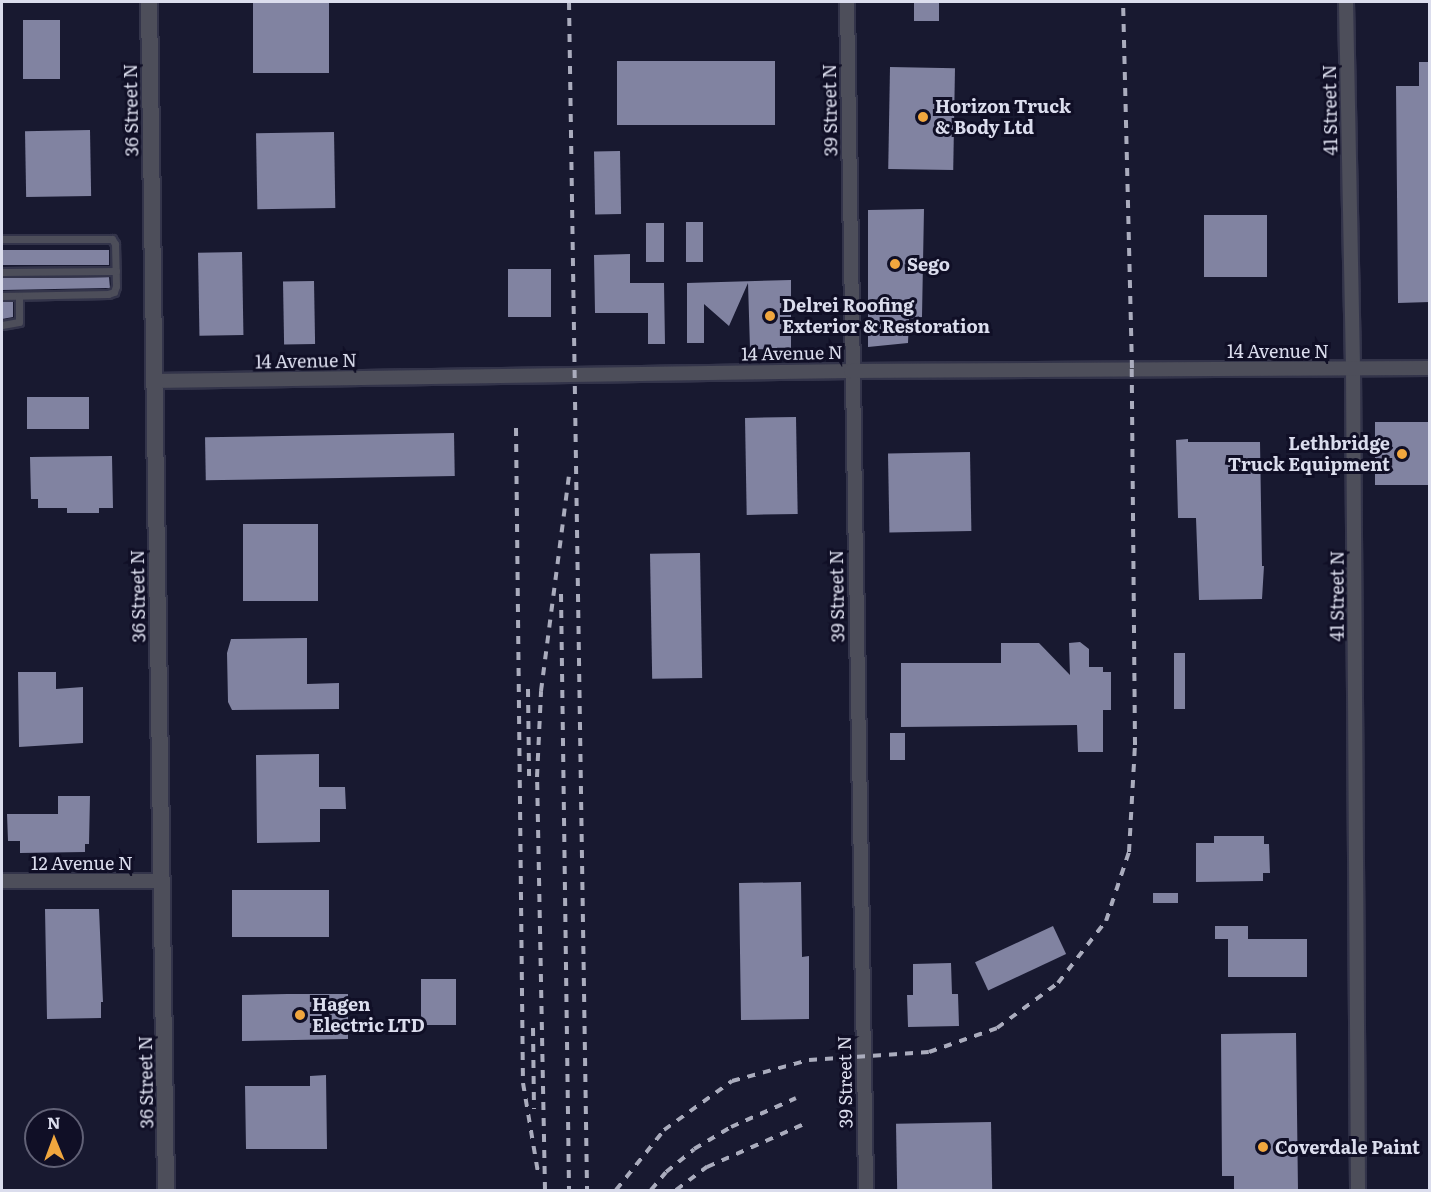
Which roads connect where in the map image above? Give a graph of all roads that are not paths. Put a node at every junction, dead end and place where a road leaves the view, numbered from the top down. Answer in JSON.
{"nodes":[{"id":1,"x":149,"y":2,"type":"edge"},
{"id":2,"x":847,"y":2,"type":"edge"},
{"id":3,"x":1346,"y":2,"type":"edge"},
{"id":4,"x":2,"y":239,"type":"edge"},
{"id":5,"x":116,"y":271,"type":"junction"},
{"id":6,"x":2,"y":272,"type":"edge"},
{"id":7,"x":2,"y":296,"type":"edge"},
{"id":8,"x":20,"y":296,"type":"junction"},
{"id":9,"x":2,"y":325,"type":"edge"},
{"id":10,"x":1430,"y":368,"type":"edge"},
{"id":11,"x":1353,"y":369,"type":"junction"},
{"id":12,"x":851,"y":371,"type":"junction"},
{"id":13,"x":154,"y":381,"type":"junction"},
{"id":14,"x":2,"y":881,"type":"edge"},
{"id":15,"x":163,"y":881,"type":"junction"},
{"id":16,"x":166,"y":1191,"type":"edge"},
{"id":17,"x":866,"y":1191,"type":"edge"},
{"id":18,"x":1358,"y":1191,"type":"edge"}],
"edges":[{"from":1,"to":13,"type":"street","name":"36 Street N"},
{"from":2,"to":12,"type":"street","name":"39 Street N"},
{"from":3,"to":11,"type":"street","name":"41 Street N"},
{"from":4,"to":5,"type":"lane"},
{"from":5,"to":6,"type":"lane"},
{"from":5,"to":8,"type":"lane"},
{"from":7,"to":8,"type":"lane"},
{"from":8,"to":9,"type":"lane"},
{"from":10,"to":11,"type":"street","name":"14 Avenue N"},
{"from":11,"to":12,"type":"street","name":"14 Avenue N"},
{"from":11,"to":18,"type":"street","name":"41 Street N"},
{"from":12,"to":13,"type":"street","name":"14 Avenue N"},
{"from":12,"to":17,"type":"street","name":"39 Street N"},
{"from":13,"to":15,"type":"street","name":"36 Street N"},
{"from":14,"to":15,"type":"street","name":"12 Avenue N"},
{"from":15,"to":16,"type":"street","name":"36 Street N"}]}
